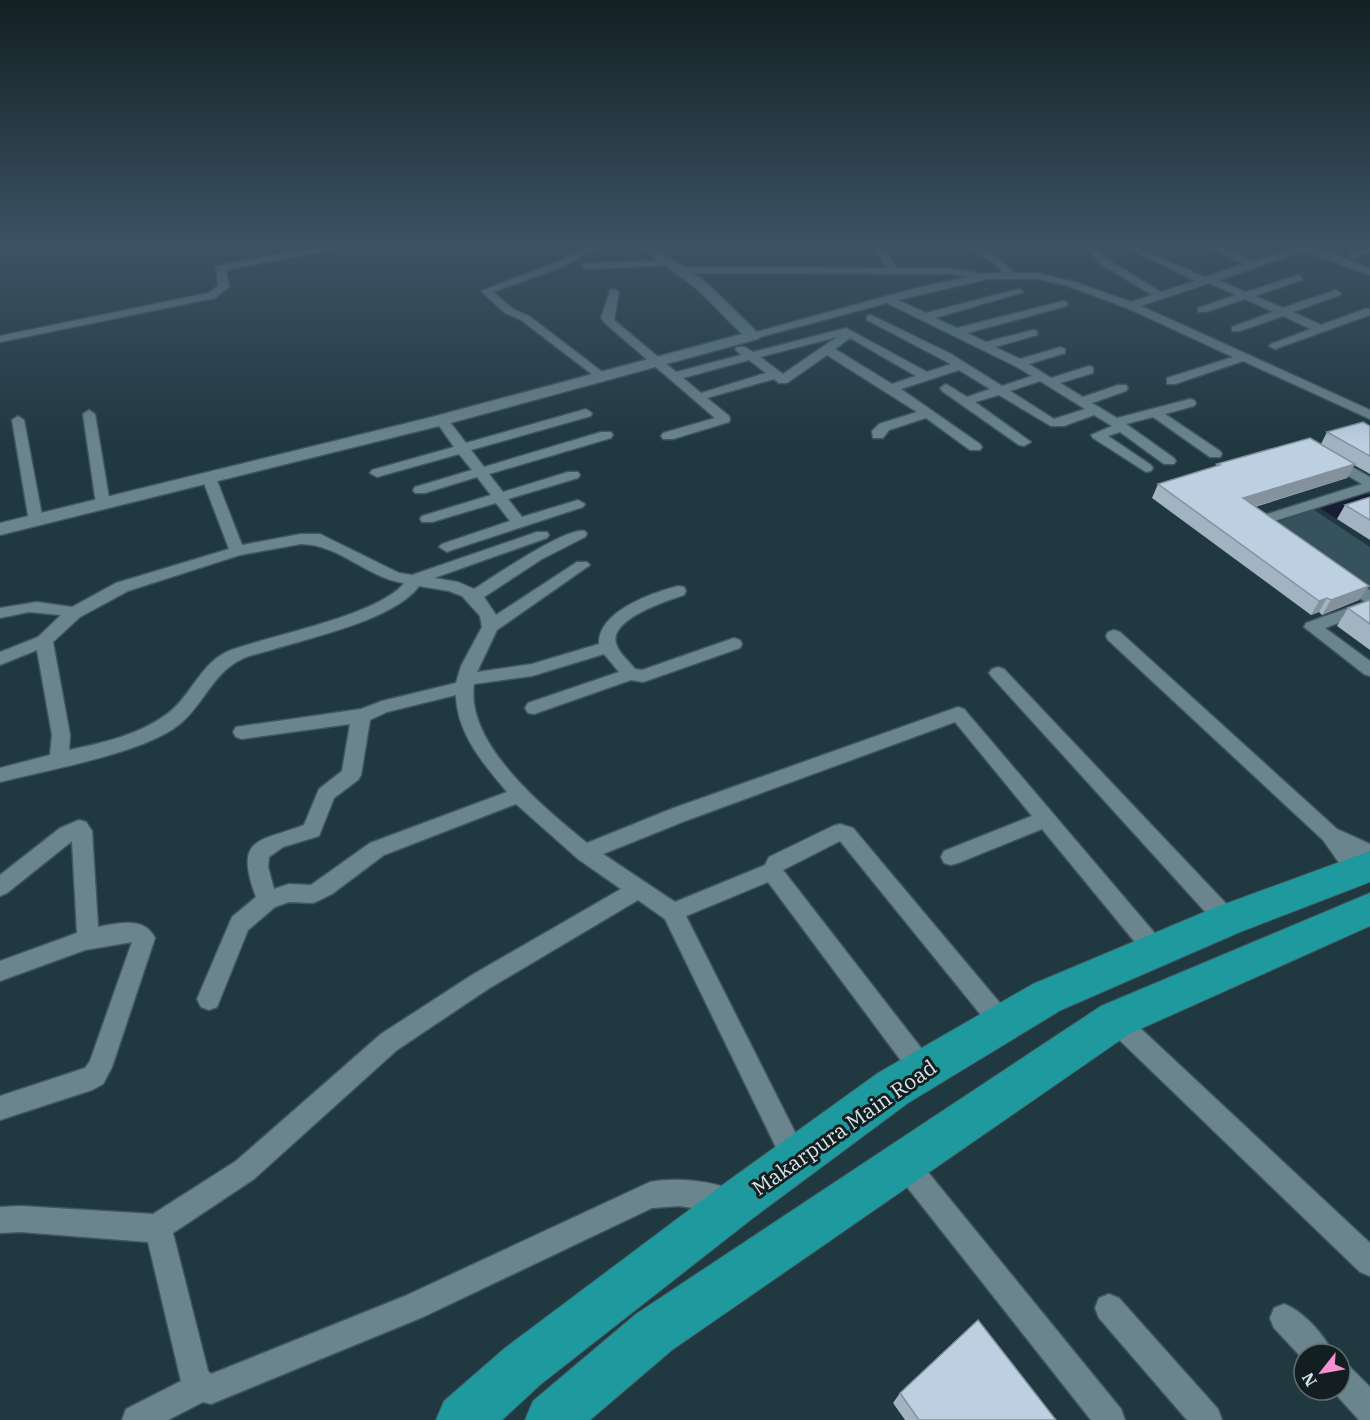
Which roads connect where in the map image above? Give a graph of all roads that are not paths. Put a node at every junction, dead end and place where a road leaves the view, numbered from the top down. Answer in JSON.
{"nodes":[{"id":1,"x":131,"y":312,"type":"edge"},
{"id":2,"x":512,"y":312,"type":"edge"},
{"id":3,"x":609,"y":312,"type":"edge"},
{"id":4,"x":729,"y":312,"type":"edge"},
{"id":5,"x":843,"y":312,"type":"edge"},
{"id":6,"x":861,"y":312,"type":"edge"},
{"id":7,"x":915,"y":312,"type":"edge"},
{"id":8,"x":943,"y":312,"type":"edge"},
{"id":9,"x":1032,"y":312,"type":"edge"},
{"id":10,"x":1144,"y":312,"type":"edge"},
{"id":11,"x":1283,"y":312,"type":"joint"},
{"id":12,"x":1364,"y":312,"type":"edge"},
{"id":13,"x":925,"y":317,"type":"junction"},
{"id":14,"x":871,"y":318,"type":"junction"},
{"id":15,"x":1236,"y":329,"type":"dead end"},
{"id":16,"x":1321,"y":329,"type":"junction"},
{"id":17,"x":851,"y":332,"type":"junction"},
{"id":18,"x":957,"y":332,"type":"junction"},
{"id":19,"x":1033,"y":333,"type":"dead end"},
{"id":20,"x":753,"y":336,"type":"junction"},
{"id":21,"x":0,"y":339,"type":"edge"},
{"id":22,"x":733,"y":342,"type":"junction"},
{"id":23,"x":986,"y":346,"type":"junction"},
{"id":24,"x":1275,"y":346,"type":"dead end"},
{"id":25,"x":826,"y":349,"type":"junction"},
{"id":26,"x":1061,"y":351,"type":"dead end"},
{"id":27,"x":749,"y":355,"type":"junction"},
{"id":28,"x":1242,"y":358,"type":"junction"},
{"id":29,"x":659,"y":362,"type":"junction"},
{"id":30,"x":1019,"y":363,"type":"junction"},
{"id":31,"x":961,"y":365,"type":"junction"},
{"id":32,"x":1089,"y":370,"type":"dead end"},
{"id":33,"x":774,"y":375,"type":"junction"},
{"id":34,"x":675,"y":376,"type":"junction"},
{"id":35,"x":601,"y":377,"type":"junction"},
{"id":36,"x":924,"y":377,"type":"junction"},
{"id":37,"x":1046,"y":379,"type":"junction"},
{"id":38,"x":1171,"y":381,"type":"dead end"},
{"id":39,"x":891,"y":388,"type":"junction"},
{"id":40,"x":946,"y":388,"type":"dead end"},
{"id":41,"x":1122,"y":388,"type":"dead end"},
{"id":42,"x":1000,"y":390,"type":"junction"},
{"id":43,"x":699,"y":397,"type":"junction"},
{"id":44,"x":966,"y":401,"type":"junction"},
{"id":45,"x":1081,"y":402,"type":"junction"},
{"id":46,"x":1190,"y":403,"type":"dead end"},
{"id":47,"x":1095,"y":410,"type":"junction"},
{"id":48,"x":1154,"y":412,"type":"junction"},
{"id":49,"x":586,"y":413,"type":"dead end"},
{"id":50,"x":89,"y":414,"type":"dead end"},
{"id":51,"x":929,"y":414,"type":"junction"},
{"id":52,"x":1370,"y":415,"type":"edge"},
{"id":53,"x":18,"y":420,"type":"dead end"},
{"id":54,"x":441,"y":420,"type":"junction"},
{"id":55,"x":1118,"y":425,"type":"junction"},
{"id":56,"x":606,"y":435,"type":"dead end"},
{"id":57,"x":879,"y":435,"type":"dead end"},
{"id":58,"x":668,"y":436,"type":"dead end"},
{"id":59,"x":1024,"y":442,"type":"dead end"},
{"id":60,"x":975,"y":447,"type":"dead end"},
{"id":61,"x":462,"y":448,"type":"junction"},
{"id":62,"x":1317,"y":451,"type":"edge"},
{"id":63,"x":1215,"y":454,"type":"dead end"},
{"id":64,"x":1169,"y":461,"type":"dead end"},
{"id":65,"x":1146,"y":468,"type":"dead end"},
{"id":66,"x":480,"y":472,"type":"junction"},
{"id":67,"x":377,"y":473,"type":"dead end"},
{"id":68,"x":573,"y":475,"type":"dead end"},
{"id":69,"x":208,"y":478,"type":"junction"},
{"id":70,"x":1370,"y":485,"type":"edge"},
{"id":71,"x":420,"y":490,"type":"dead end"},
{"id":72,"x":499,"y":497,"type":"junction"},
{"id":73,"x":103,"y":504,"type":"junction"},
{"id":74,"x":578,"y":504,"type":"dead end"},
{"id":75,"x":428,"y":519,"type":"dead end"},
{"id":76,"x":36,"y":520,"type":"junction"},
{"id":77,"x":519,"y":523,"type":"junction"},
{"id":78,"x":0,"y":529,"type":"edge"},
{"id":79,"x":580,"y":534,"type":"dead end"},
{"id":80,"x":1278,"y":534,"type":"edge"},
{"id":81,"x":542,"y":535,"type":"dead end"},
{"id":82,"x":447,"y":547,"type":"dead end"},
{"id":83,"x":237,"y":551,"type":"junction"},
{"id":84,"x":582,"y":565,"type":"dead end"},
{"id":85,"x":1333,"y":572,"type":"edge"},
{"id":86,"x":416,"y":579,"type":"junction"},
{"id":87,"x":678,"y":591,"type":"dead end"},
{"id":88,"x":473,"y":597,"type":"junction"},
{"id":89,"x":1370,"y":597,"type":"edge"},
{"id":90,"x":1370,"y":605,"type":"edge"},
{"id":91,"x":0,"y":613,"type":"edge"},
{"id":92,"x":74,"y":613,"type":"junction"},
{"id":93,"x":490,"y":627,"type":"junction"},
{"id":94,"x":1114,"y":636,"type":"dead end"},
{"id":95,"x":44,"y":641,"type":"junction"},
{"id":96,"x":734,"y":644,"type":"dead end"},
{"id":97,"x":608,"y":646,"type":"junction"},
{"id":98,"x":0,"y":659,"type":"edge"},
{"id":99,"x":1370,"y":670,"type":"edge"},
{"id":100,"x":630,"y":674,"type":"junction"},
{"id":101,"x":998,"y":674,"type":"dead end"},
{"id":102,"x":465,"y":683,"type":"junction"},
{"id":103,"x":534,"y":708,"type":"dead end"},
{"id":104,"x":364,"y":715,"type":"junction"},
{"id":105,"x":242,"y":732,"type":"dead end"},
{"id":106,"x":59,"y":760,"type":"junction"},
{"id":107,"x":0,"y":775,"type":"edge"},
{"id":108,"x":520,"y":795,"type":"junction"},
{"id":109,"x":1045,"y":819,"type":"junction"},
{"id":110,"x":585,"y":854,"type":"junction"},
{"id":111,"x":951,"y":857,"type":"dead end"},
{"id":112,"x":772,"y":872,"type":"junction"},
{"id":113,"x":1367,"y":877,"type":"edge"},
{"id":114,"x":0,"y":887,"type":"edge"},
{"id":115,"x":639,"y":889,"type":"junction"},
{"id":116,"x":268,"y":900,"type":"junction"},
{"id":117,"x":673,"y":912,"type":"junction"},
{"id":118,"x":1227,"y":920,"type":"junction"},
{"id":119,"x":88,"y":940,"type":"junction"},
{"id":120,"x":1156,"y":951,"type":"junction"},
{"id":121,"x":0,"y":971,"type":"edge"},
{"id":122,"x":208,"y":999,"type":"dead end"},
{"id":123,"x":1115,"y":1020,"type":"junction"},
{"id":124,"x":1002,"y":1023,"type":"junction"},
{"id":125,"x":923,"y":1070,"type":"junction"},
{"id":126,"x":0,"y":1108,"type":"edge"},
{"id":127,"x":795,"y":1159,"type":"junction"},
{"id":128,"x":905,"y":1164,"type":"junction"},
{"id":129,"x":737,"y":1202,"type":"junction"},
{"id":130,"x":0,"y":1220,"type":"edge"},
{"id":131,"x":158,"y":1227,"type":"junction"},
{"id":132,"x":1370,"y":1262,"type":"edge"},
{"id":133,"x":1109,"y":1308,"type":"dead end"},
{"id":134,"x":1284,"y":1318,"type":"dead end"},
{"id":135,"x":1307,"y":1342,"type":"edge"},
{"id":136,"x":201,"y":1387,"type":"junction"},
{"id":137,"x":1352,"y":1390,"type":"edge"},
{"id":138,"x":1370,"y":1409,"type":"edge"},
{"id":139,"x":137,"y":1420,"type":"edge"},
{"id":140,"x":463,"y":1420,"type":"edge"},
{"id":141,"x":552,"y":1420,"type":"edge"},
{"id":142,"x":1110,"y":1420,"type":"edge"},
{"id":143,"x":1207,"y":1420,"type":"edge"}],
"edges":[{"from":1,"to":21,"type":"street"},
{"from":2,"to":35,"type":"street"},
{"from":3,"to":29,"type":"street"},
{"from":4,"to":20,"type":"street"},
{"from":5,"to":20,"type":"street"},
{"from":6,"to":14,"type":"street"},
{"from":7,"to":13,"type":"street"},
{"from":8,"to":13,"type":"street"},
{"from":9,"to":18,"type":"street"},
{"from":10,"to":28,"type":"street"},
{"from":11,"to":15,"type":"street"},
{"from":11,"to":16,"type":"street"},
{"from":12,"to":16,"type":"street"},
{"from":13,"to":18,"type":"street"},
{"from":14,"to":17,"type":"street"},
{"from":14,"to":31,"type":"street"},
{"from":16,"to":24,"type":"street"},
{"from":17,"to":25,"type":"street"},
{"from":17,"to":27,"type":"street"},
{"from":17,"to":36,"type":"street"},
{"from":18,"to":23,"type":"street"},
{"from":19,"to":23,"type":"street"},
{"from":20,"to":22,"type":"street"},
{"from":22,"to":27,"type":"street"},
{"from":22,"to":29,"type":"street"},
{"from":23,"to":30,"type":"street"},
{"from":25,"to":33,"type":"street"},
{"from":25,"to":39,"type":"street"},
{"from":26,"to":30,"type":"street"},
{"from":27,"to":33,"type":"street"},
{"from":27,"to":34,"type":"street"},
{"from":28,"to":38,"type":"street"},
{"from":28,"to":52,"type":"street"},
{"from":29,"to":34,"type":"street"},
{"from":29,"to":35,"type":"street"},
{"from":30,"to":37,"type":"street"},
{"from":31,"to":36,"type":"street"},
{"from":31,"to":42,"type":"street"},
{"from":32,"to":37,"type":"street"},
{"from":33,"to":43,"type":"street"},
{"from":34,"to":43,"type":"street"},
{"from":35,"to":54,"type":"street"},
{"from":36,"to":39,"type":"street"},
{"from":37,"to":42,"type":"street"},
{"from":37,"to":45,"type":"street"},
{"from":39,"to":51,"type":"street"},
{"from":40,"to":44,"type":"street"},
{"from":41,"to":45,"type":"street"},
{"from":42,"to":44,"type":"street"},
{"from":42,"to":47,"type":"street"},
{"from":43,"to":58,"type":"street"},
{"from":44,"to":59,"type":"street"},
{"from":45,"to":47,"type":"street"},
{"from":46,"to":48,"type":"street"},
{"from":47,"to":55,"type":"street"},
{"from":48,"to":55,"type":"street"},
{"from":48,"to":63,"type":"street"},
{"from":49,"to":61,"type":"street"},
{"from":50,"to":73,"type":"street"},
{"from":51,"to":57,"type":"street"},
{"from":51,"to":60,"type":"street"},
{"from":53,"to":76,"type":"street"},
{"from":54,"to":61,"type":"street"},
{"from":54,"to":69,"type":"street"},
{"from":55,"to":64,"type":"street"},
{"from":55,"to":65,"type":"street"},
{"from":56,"to":66,"type":"street"},
{"from":61,"to":66,"type":"street"},
{"from":61,"to":67,"type":"street"},
{"from":62,"to":70,"type":"street"},
{"from":66,"to":71,"type":"street"},
{"from":66,"to":72,"type":"street"},
{"from":68,"to":72,"type":"street"},
{"from":69,"to":73,"type":"street"},
{"from":69,"to":83,"type":"street"},
{"from":70,"to":80,"type":"street"},
{"from":72,"to":75,"type":"street"},
{"from":72,"to":77,"type":"street"},
{"from":73,"to":76,"type":"street"},
{"from":74,"to":77,"type":"street"},
{"from":76,"to":78,"type":"street"},
{"from":77,"to":82,"type":"street"},
{"from":79,"to":88,"type":"street"},
{"from":81,"to":86,"type":"street"},
{"from":83,"to":86,"type":"street"},
{"from":83,"to":92,"type":"street"},
{"from":84,"to":93,"type":"street"},
{"from":85,"to":89,"type":"street"},
{"from":86,"to":88,"type":"street"},
{"from":86,"to":106,"type":"street"},
{"from":87,"to":97,"type":"street"},
{"from":88,"to":93,"type":"street"},
{"from":90,"to":99,"type":"street"},
{"from":91,"to":92,"type":"street"},
{"from":92,"to":95,"type":"street"},
{"from":93,"to":102,"type":"street"},
{"from":94,"to":113,"type":"street"},
{"from":95,"to":98,"type":"street"},
{"from":95,"to":106,"type":"street"},
{"from":96,"to":100,"type":"street"},
{"from":97,"to":100,"type":"street"},
{"from":97,"to":102,"type":"street"},
{"from":100,"to":103,"type":"street"},
{"from":101,"to":118,"type":"street"},
{"from":102,"to":104,"type":"street"},
{"from":102,"to":108,"type":"street"},
{"from":104,"to":105,"type":"street"},
{"from":104,"to":116,"type":"street"},
{"from":106,"to":107,"type":"street"},
{"from":108,"to":110,"type":"street"},
{"from":108,"to":116,"type":"street"},
{"from":109,"to":110,"type":"street"},
{"from":109,"to":111,"type":"street"},
{"from":109,"to":120,"type":"street"},
{"from":110,"to":115,"type":"street"},
{"from":112,"to":117,"type":"street"},
{"from":112,"to":124,"type":"street"},
{"from":112,"to":125,"type":"street"},
{"from":113,"to":118,"type":"highway","name":"Makarpura Main Road"},
{"from":113,"to":123,"type":"highway"},
{"from":114,"to":119,"type":"street"},
{"from":115,"to":117,"type":"street"},
{"from":115,"to":131,"type":"street"},
{"from":116,"to":122,"type":"street"},
{"from":117,"to":127,"type":"street"},
{"from":118,"to":120,"type":"highway","name":"Makarpura Main Road"},
{"from":119,"to":121,"type":"street"},
{"from":119,"to":126,"type":"street"},
{"from":120,"to":124,"type":"highway","name":"Makarpura Main Road"},
{"from":123,"to":128,"type":"highway"},
{"from":123,"to":132,"type":"street"},
{"from":124,"to":125,"type":"highway","name":"Makarpura Main Road"},
{"from":125,"to":127,"type":"highway","name":"Makarpura Main Road"},
{"from":127,"to":129,"type":"highway","name":"Makarpura Main Road"},
{"from":128,"to":141,"type":"highway"},
{"from":128,"to":142,"type":"street"},
{"from":129,"to":136,"type":"street"},
{"from":129,"to":140,"type":"highway","name":"Makarpura Main Road"},
{"from":130,"to":131,"type":"street"},
{"from":131,"to":136,"type":"street"},
{"from":133,"to":143,"type":"street"},
{"from":134,"to":135,"type":"street"},
{"from":136,"to":139,"type":"street"},
{"from":137,"to":138,"type":"street"}]}
